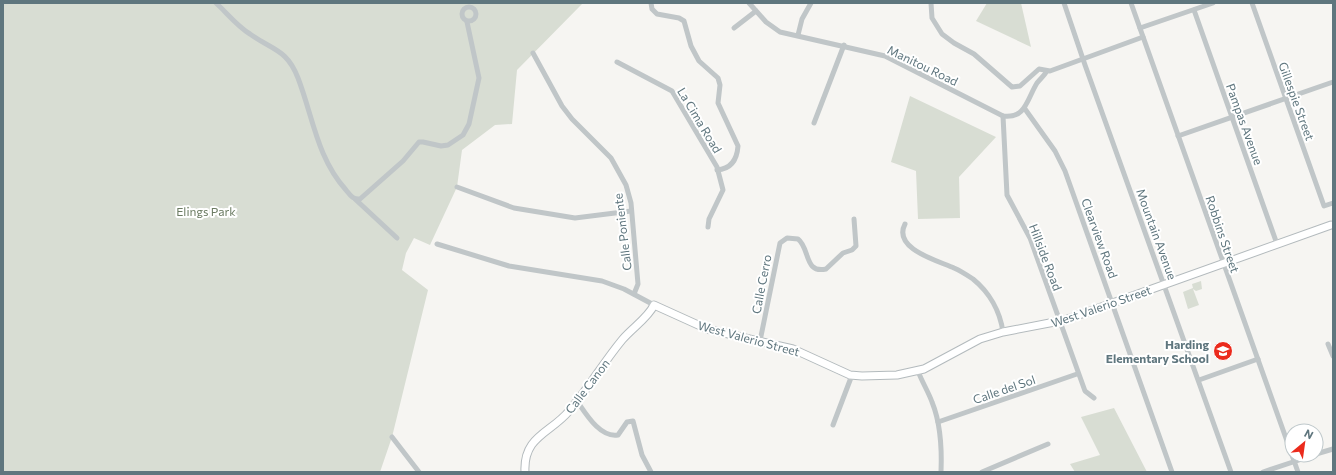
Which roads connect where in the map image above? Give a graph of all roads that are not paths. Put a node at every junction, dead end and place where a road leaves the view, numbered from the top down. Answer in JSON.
{"nodes":[{"id":1,"x":216,"y":3,"type":"edge"},
{"id":2,"x":651,"y":3,"type":"edge"},
{"id":3,"x":749,"y":3,"type":"edge"},
{"id":4,"x":811,"y":3,"type":"edge"},
{"id":5,"x":931,"y":3,"type":"edge"},
{"id":6,"x":1064,"y":3,"type":"edge"},
{"id":7,"x":1131,"y":3,"type":"edge"},
{"id":8,"x":1213,"y":3,"type":"edge"},
{"id":9,"x":1252,"y":3,"type":"edge"},
{"id":10,"x":1194,"y":10,"type":"junction"},
{"id":11,"x":756,"y":11,"type":"junction"},
{"id":12,"x":467,"y":22,"type":"dead end"},
{"id":13,"x":734,"y":28,"type":"dead end"},
{"id":14,"x":1140,"y":28,"type":"junction"},
{"id":15,"x":798,"y":34,"type":"junction"},
{"id":16,"x":1143,"y":37,"type":"junction"},
{"id":17,"x":844,"y":45,"type":"junction"},
{"id":18,"x":533,"y":53,"type":"dead end"},
{"id":19,"x":1083,"y":58,"type":"junction"},
{"id":20,"x":617,"y":62,"type":"dead end"},
{"id":21,"x":1047,"y":71,"type":"junction"},
{"id":22,"x":1333,"y":82,"type":"edge"},
{"id":23,"x":1286,"y":98,"type":"junction"},
{"id":24,"x":1024,"y":109,"type":"junction"},
{"id":25,"x":1003,"y":116,"type":"junction"},
{"id":26,"x":1232,"y":118,"type":"junction"},
{"id":27,"x":814,"y":123,"type":"dead end"},
{"id":28,"x":1178,"y":136,"type":"junction"},
{"id":29,"x":717,"y":170,"type":"junction"},
{"id":30,"x":457,"y":187,"type":"dead end"},
{"id":31,"x":355,"y":199,"type":"junction"},
{"id":32,"x":1333,"y":203,"type":"edge"},
{"id":33,"x":631,"y":211,"type":"junction"},
{"id":34,"x":854,"y":219,"type":"dead end"},
{"id":35,"x":905,"y":224,"type":"dead end"},
{"id":36,"x":708,"y":227,"type":"dead end"},
{"id":37,"x":1332,"y":228,"type":"edge"},
{"id":38,"x":397,"y":238,"type":"dead end"},
{"id":39,"x":437,"y":244,"type":"dead end"},
{"id":40,"x":1277,"y":244,"type":"junction"},
{"id":41,"x":1223,"y":264,"type":"junction"},
{"id":42,"x":1164,"y":284,"type":"junction"},
{"id":43,"x":634,"y":294,"type":"junction"},
{"id":44,"x":1112,"y":303,"type":"junction"},
{"id":45,"x":653,"y":306,"type":"junction"},
{"id":46,"x":1060,"y":322,"type":"junction"},
{"id":47,"x":1003,"y":332,"type":"junction"},
{"id":48,"x":760,"y":341,"type":"junction"},
{"id":49,"x":1328,"y":344,"type":"dead end"},
{"id":50,"x":1333,"y":356,"type":"edge"},
{"id":51,"x":1258,"y":359,"type":"junction"},
{"id":52,"x":918,"y":371,"type":"junction"},
{"id":53,"x":1077,"y":374,"type":"junction"},
{"id":54,"x":852,"y":375,"type":"junction"},
{"id":55,"x":1199,"y":380,"type":"junction"},
{"id":56,"x":1094,"y":398,"type":"dead end"},
{"id":57,"x":577,"y":401,"type":"junction"},
{"id":58,"x":938,"y":422,"type":"junction"},
{"id":59,"x":834,"y":425,"type":"dead end"},
{"id":60,"x":1284,"y":433,"type":"edge"},
{"id":61,"x":392,"y":437,"type":"dead end"},
{"id":62,"x":1048,"y":444,"type":"dead end"},
{"id":63,"x":1288,"y":463,"type":"edge"},
{"id":64,"x":419,"y":472,"type":"edge"},
{"id":65,"x":525,"y":472,"type":"edge"},
{"id":66,"x":651,"y":472,"type":"edge"},
{"id":67,"x":941,"y":472,"type":"edge"},
{"id":68,"x":982,"y":472,"type":"edge"},
{"id":69,"x":1172,"y":472,"type":"edge"},
{"id":70,"x":1231,"y":472,"type":"edge"},
{"id":71,"x":1262,"y":472,"type":"edge"}],
"edges":[{"from":1,"to":31,"type":"street"},
{"from":2,"to":29,"type":"street","name":"La Cima Road"},
{"from":3,"to":11,"type":"street","name":"Manitou Road"},
{"from":4,"to":15,"type":"street"},
{"from":5,"to":21,"type":"street"},
{"from":6,"to":19,"type":"street","name":"Mountain Avenue"},
{"from":7,"to":14,"type":"street","name":"Robbins Street"},
{"from":8,"to":10,"type":"street"},
{"from":9,"to":23,"type":"street","name":"Gillespie Street"},
{"from":10,"to":14,"type":"street"},
{"from":10,"to":26,"type":"street","name":"Pampas Avenue"},
{"from":11,"to":13,"type":"street"},
{"from":11,"to":15,"type":"street","name":"Manitou Road"},
{"from":12,"to":31,"type":"street"},
{"from":14,"to":16,"type":"street","name":"Robbins Street"},
{"from":15,"to":17,"type":"street","name":"Manitou Road"},
{"from":16,"to":19,"type":"street"},
{"from":16,"to":28,"type":"street","name":"Robbins Street"},
{"from":17,"to":25,"type":"street","name":"Manitou Road"},
{"from":17,"to":27,"type":"street"},
{"from":18,"to":33,"type":"street","name":"Calle Poniente"},
{"from":19,"to":21,"type":"street"},
{"from":19,"to":42,"type":"street","name":"Mountain Avenue"},
{"from":20,"to":29,"type":"street","name":"La Cima Road"},
{"from":21,"to":24,"type":"street"},
{"from":22,"to":23,"type":"street"},
{"from":23,"to":26,"type":"street"},
{"from":23,"to":32,"type":"street","name":"Gillespie Street"},
{"from":24,"to":25,"type":"street"},
{"from":24,"to":44,"type":"street","name":"Clearview Road"},
{"from":25,"to":46,"type":"street","name":"Hillside Road"},
{"from":26,"to":28,"type":"street"},
{"from":26,"to":40,"type":"street","name":"Pampas Avenue"},
{"from":28,"to":41,"type":"street","name":"Robbins Street"},
{"from":29,"to":36,"type":"street","name":"La Cima Road"},
{"from":30,"to":33,"type":"street"},
{"from":31,"to":38,"type":"street"},
{"from":33,"to":43,"type":"street","name":"Calle Poniente"},
{"from":34,"to":48,"type":"street","name":"Calle Cerro"},
{"from":35,"to":47,"type":"street"},
{"from":37,"to":40,"type":"street","name":"West Valerio Street"},
{"from":39,"to":43,"type":"street","name":"West Valerio Street"},
{"from":40,"to":41,"type":"street","name":"West Valerio Street"},
{"from":41,"to":42,"type":"street","name":"West Valerio Street"},
{"from":41,"to":51,"type":"street","name":"Robbins Street"},
{"from":42,"to":44,"type":"street","name":"West Valerio Street"},
{"from":42,"to":55,"type":"street","name":"Mountain Avenue"},
{"from":43,"to":45,"type":"street","name":"West Valerio Street"},
{"from":44,"to":46,"type":"street","name":"West Valerio Street"},
{"from":44,"to":69,"type":"street","name":"Clearview Road"},
{"from":45,"to":48,"type":"street","name":"West Valerio Street"},
{"from":45,"to":57,"type":"street","name":"Calle Canon"},
{"from":46,"to":47,"type":"street","name":"West Valerio Street"},
{"from":46,"to":53,"type":"street","name":"Hillside Road"},
{"from":47,"to":52,"type":"street","name":"West Valerio Street"},
{"from":48,"to":54,"type":"street","name":"West Valerio Street"},
{"from":49,"to":50,"type":"street"},
{"from":51,"to":55,"type":"street"},
{"from":51,"to":60,"type":"street","name":"Robbins Street"},
{"from":52,"to":54,"type":"street","name":"West Valerio Street"},
{"from":52,"to":58,"type":"street"},
{"from":53,"to":56,"type":"street","name":"Hillside Road"},
{"from":53,"to":58,"type":"street","name":"Calle del Sol"},
{"from":54,"to":59,"type":"street"},
{"from":55,"to":70,"type":"street","name":"Mountain Avenue"},
{"from":57,"to":65,"type":"street","name":"Calle Canon"},
{"from":57,"to":66,"type":"street"},
{"from":58,"to":67,"type":"street"},
{"from":61,"to":64,"type":"street"},
{"from":62,"to":68,"type":"street"},
{"from":63,"to":71,"type":"street"}]}
